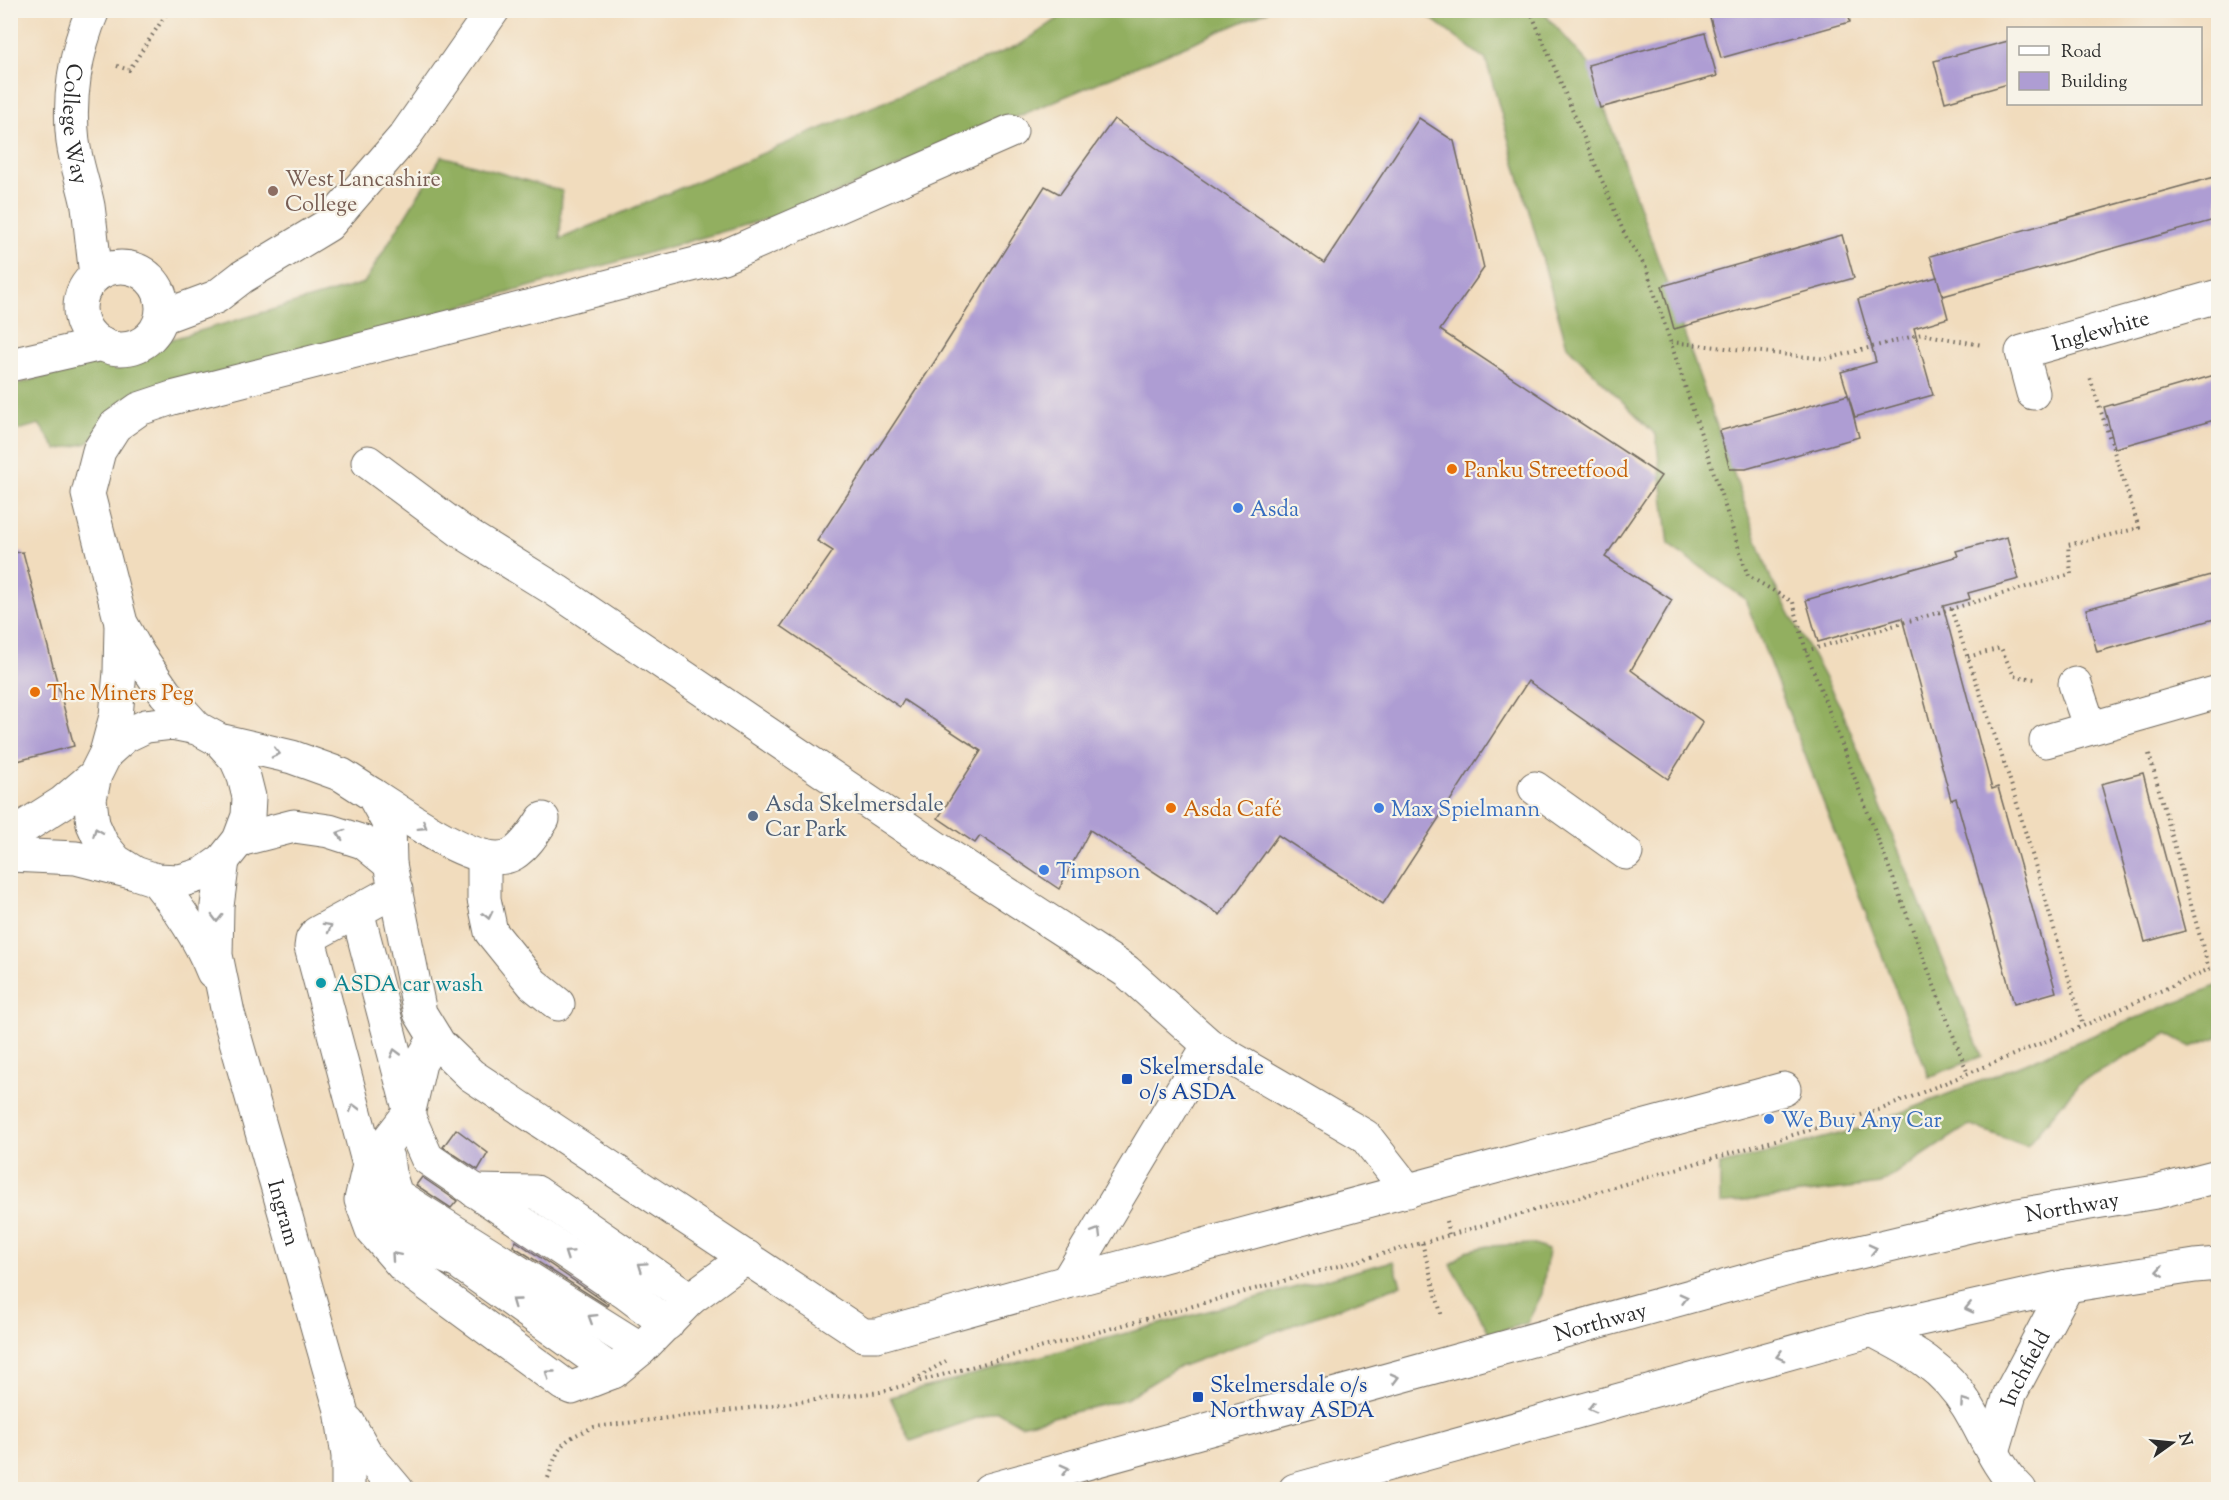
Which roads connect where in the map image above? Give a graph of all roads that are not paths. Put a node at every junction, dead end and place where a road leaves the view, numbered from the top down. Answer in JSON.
{"nodes":[{"id":1,"x":93,"y":10,"type":"edge"},
{"id":2,"x":493,"y":10,"type":"edge"},
{"id":3,"x":1011,"y":131,"type":"dead end"},
{"id":4,"x":111,"y":271,"type":"junction"},
{"id":5,"x":2218,"y":296,"type":"edge"},
{"id":6,"x":160,"y":303,"type":"junction"},
{"id":7,"x":92,"y":333,"type":"junction"},
{"id":8,"x":20,"y":363,"type":"edge"},
{"id":9,"x":2032,"y":393,"type":"dead end"},
{"id":10,"x":368,"y":462,"type":"dead end"},
{"id":11,"x":121,"y":623,"type":"junction"},
{"id":12,"x":2075,"y":684,"type":"road end"},
{"id":13,"x":2218,"y":692,"type":"edge"},
{"id":14,"x":2090,"y":728,"type":"junction"},
{"id":15,"x":208,"y":734,"type":"junction"},
{"id":16,"x":2046,"y":741,"type":"dead end"},
{"id":17,"x":101,"y":764,"type":"junction"},
{"id":18,"x":1535,"y":788,"type":"dead end"},
{"id":19,"x":374,"y":795,"type":"junction"},
{"id":20,"x":543,"y":819,"type":"dead end"},
{"id":21,"x":10,"y":836,"type":"edge"},
{"id":22,"x":231,"y":850,"type":"junction"},
{"id":23,"x":1626,"y":853,"type":"dead end"},
{"id":24,"x":10,"y":855,"type":"edge"},
{"id":25,"x":484,"y":857,"type":"junction"},
{"id":26,"x":145,"y":877,"type":"junction"},
{"id":27,"x":393,"y":877,"type":"junction"},
{"id":28,"x":357,"y":911,"type":"junction"},
{"id":29,"x":558,"y":1004,"type":"dead end"},
{"id":30,"x":228,"y":1013,"type":"junction"},
{"id":31,"x":435,"y":1038,"type":"junction"},
{"id":32,"x":1209,"y":1045,"type":"junction"},
{"id":33,"x":1784,"y":1089,"type":"dead end"},
{"id":34,"x":409,"y":1112,"type":"junction"},
{"id":35,"x":378,"y":1154,"type":"junction"},
{"id":36,"x":2218,"y":1176,"type":"edge"},
{"id":37,"x":475,"y":1191,"type":"junction"},
{"id":38,"x":1408,"y":1191,"type":"junction"},
{"id":39,"x":747,"y":1257,"type":"junction"},
{"id":40,"x":2218,"y":1264,"type":"edge"},
{"id":41,"x":1067,"y":1282,"type":"junction"},
{"id":42,"x":2067,"y":1287,"type":"junction"},
{"id":43,"x":690,"y":1299,"type":"junction"},
{"id":44,"x":668,"y":1324,"type":"junction"},
{"id":45,"x":1872,"y":1330,"type":"junction"},
{"id":46,"x":641,"y":1349,"type":"junction"},
{"id":47,"x":341,"y":1410,"type":"junction"},
{"id":48,"x":1992,"y":1452,"type":"junction"},
{"id":49,"x":348,"y":1490,"type":"edge"},
{"id":50,"x":397,"y":1490,"type":"edge"},
{"id":51,"x":989,"y":1490,"type":"edge"},
{"id":52,"x":1295,"y":1490,"type":"edge"},
{"id":53,"x":2020,"y":1490,"type":"edge"}],
"edges":[{"from":1,"to":4,"type":"street","name":"College Way"},
{"from":2,"to":6,"type":"street"},
{"from":3,"to":11,"type":"street"},
{"from":4,"to":6,"type":"street"},
{"from":4,"to":7,"type":"street"},
{"from":5,"to":9,"type":"street","name":"Inglewhite"},
{"from":6,"to":7,"type":"street"},
{"from":7,"to":8,"type":"street"},
{"from":10,"to":32,"type":"street"},
{"from":11,"to":15,"type":"street"},
{"from":11,"to":17,"type":"street"},
{"from":12,"to":14,"type":"street"},
{"from":13,"to":14,"type":"street"},
{"from":14,"to":16,"type":"street"},
{"from":15,"to":17,"type":"street"},
{"from":15,"to":19,"type":"street","one_way":true},
{"from":15,"to":22,"type":"street"},
{"from":17,"to":21,"type":"street"},
{"from":26,"to":17,"type":"street","one_way":true},
{"from":18,"to":23,"type":"street"},
{"from":19,"to":25,"type":"street","one_way":true},
{"from":19,"to":27,"type":"street"},
{"from":20,"to":25,"type":"street"},
{"from":22,"to":26,"type":"street"},
{"from":27,"to":22,"type":"street","one_way":true},
{"from":22,"to":30,"type":"street","name":"Ingram","one_way":true},
{"from":24,"to":26,"type":"street"},
{"from":25,"to":29,"type":"street","one_way":true},
{"from":26,"to":30,"type":"street","name":"Ingram"},
{"from":27,"to":28,"type":"street"},
{"from":27,"to":31,"type":"street"},
{"from":34,"to":28,"type":"street","one_way":true},
{"from":35,"to":28,"type":"street","one_way":true},
{"from":30,"to":47,"type":"street","name":"Ingram"},
{"from":31,"to":34,"type":"street"},
{"from":31,"to":39,"type":"street"},
{"from":32,"to":38,"type":"street"},
{"from":41,"to":32,"type":"street","one_way":true},
{"from":33,"to":38,"type":"street"},
{"from":34,"to":35,"type":"street"},
{"from":34,"to":37,"type":"street"},
{"from":46,"to":35,"type":"street","one_way":true},
{"from":46,"to":35,"type":"street","one_way":true},
{"from":51,"to":36,"type":"street","name":"Northway","one_way":true},
{"from":43,"to":37,"type":"street","one_way":true},
{"from":44,"to":37,"type":"street","one_way":true},
{"from":38,"to":41,"type":"street"},
{"from":39,"to":41,"type":"street"},
{"from":39,"to":43,"type":"street"},
{"from":40,"to":42,"type":"street","one_way":true},
{"from":42,"to":45,"type":"street","one_way":true},
{"from":42,"to":48,"type":"street","name":"Inchfield"},
{"from":43,"to":44,"type":"street"},
{"from":44,"to":46,"type":"street"},
{"from":48,"to":45,"type":"street","name":"Inchfield","one_way":true},
{"from":45,"to":52,"type":"street","one_way":true},
{"from":47,"to":49,"type":"street","name":"Ingram"},
{"from":47,"to":50,"type":"street","name":"Ingram"},
{"from":48,"to":53,"type":"street","name":"Inchfield"}]}
